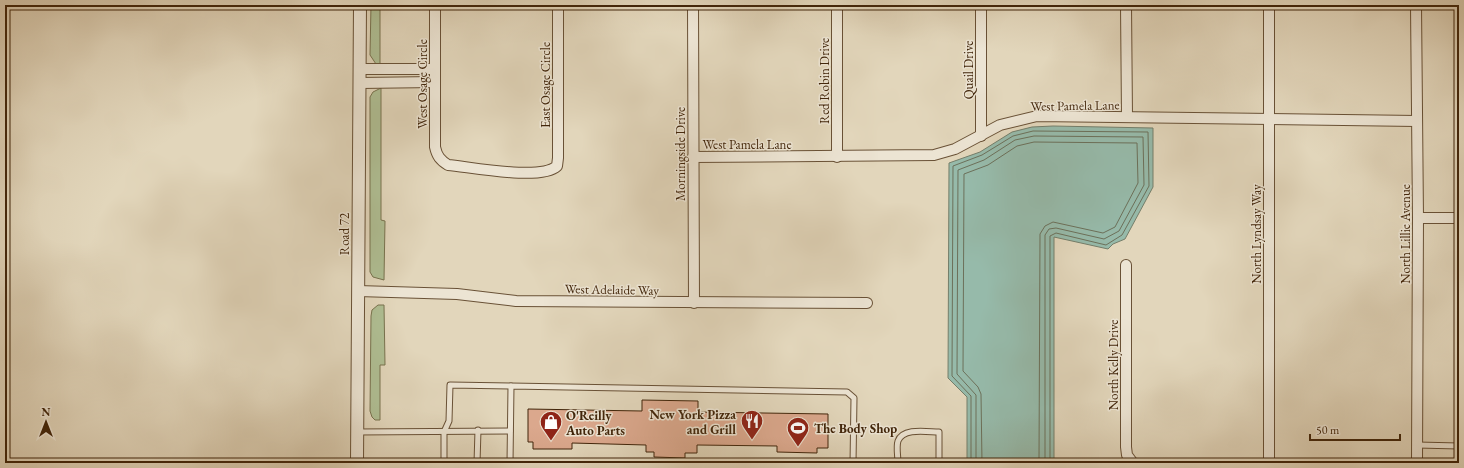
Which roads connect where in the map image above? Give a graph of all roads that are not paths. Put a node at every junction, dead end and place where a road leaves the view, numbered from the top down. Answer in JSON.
{"nodes":[{"id":1,"x":360,"y":5,"type":"edge"},
{"id":2,"x":435,"y":5,"type":"edge"},
{"id":3,"x":558,"y":5,"type":"edge"},
{"id":4,"x":693,"y":5,"type":"edge"},
{"id":5,"x":837,"y":5,"type":"edge"},
{"id":6,"x":981,"y":5,"type":"edge"},
{"id":7,"x":1126,"y":5,"type":"edge"},
{"id":8,"x":1269,"y":5,"type":"edge"},
{"id":9,"x":1416,"y":5,"type":"edge"},
{"id":10,"x":359,"y":69,"type":"junction"},
{"id":11,"x":435,"y":69,"type":"junction"},
{"id":12,"x":435,"y":82,"type":"junction"},
{"id":13,"x":360,"y":83,"type":"junction"},
{"id":14,"x":1127,"y":117,"type":"junction"},
{"id":15,"x":1268,"y":119,"type":"junction"},
{"id":16,"x":1417,"y":122,"type":"junction"},
{"id":17,"x":981,"y":136,"type":"junction"},
{"id":18,"x":837,"y":157,"type":"junction"},
{"id":19,"x":693,"y":158,"type":"junction"},
{"id":20,"x":441,"y":161,"type":"joint"},
{"id":21,"x":1418,"y":218,"type":"junction"},
{"id":22,"x":1459,"y":218,"type":"edge"},
{"id":23,"x":1126,"y":265,"type":"dead end"},
{"id":24,"x":358,"y":291,"type":"junction"},
{"id":25,"x":694,"y":304,"type":"junction"},
{"id":26,"x":867,"y":304,"type":"dead end"},
{"id":27,"x":511,"y":386,"type":"junction"},
{"id":28,"x":478,"y":430,"type":"junction"},
{"id":29,"x":510,"y":431,"type":"junction"},
{"id":30,"x":357,"y":432,"type":"junction"},
{"id":31,"x":444,"y":432,"type":"junction"},
{"id":32,"x":1418,"y":445,"type":"junction"},
{"id":33,"x":1459,"y":446,"type":"edge"},
{"id":34,"x":357,"y":463,"type":"edge"},
{"id":35,"x":444,"y":463,"type":"edge"},
{"id":36,"x":477,"y":463,"type":"edge"},
{"id":37,"x":510,"y":463,"type":"edge"},
{"id":38,"x":853,"y":463,"type":"edge"},
{"id":39,"x":898,"y":463,"type":"edge"},
{"id":40,"x":939,"y":463,"type":"edge"},
{"id":41,"x":1133,"y":463,"type":"edge"},
{"id":42,"x":1269,"y":463,"type":"edge"},
{"id":43,"x":1417,"y":463,"type":"edge"}],
"edges":[{"from":1,"to":10,"type":"street","name":"Road 72"},
{"from":2,"to":11,"type":"street","name":"West Osage Circle"},
{"from":3,"to":20,"type":"street","name":"East Osage Circle"},
{"from":4,"to":19,"type":"street","name":"Morningside Drive"},
{"from":5,"to":18,"type":"street","name":"Red Robin Drive"},
{"from":6,"to":17,"type":"street","name":"Quail Drive"},
{"from":7,"to":14,"type":"street"},
{"from":8,"to":15,"type":"street","name":"North Lyndsay Way"},
{"from":9,"to":16,"type":"street","name":"North Lillie Avenue"},
{"from":10,"to":11,"type":"street"},
{"from":10,"to":13,"type":"street","name":"Road 72"},
{"from":11,"to":12,"type":"street","name":"West Osage Circle"},
{"from":12,"to":13,"type":"street"},
{"from":12,"to":20,"type":"street","name":"West Osage Circle"},
{"from":13,"to":24,"type":"street","name":"Road 72"},
{"from":14,"to":15,"type":"street","name":"West Pamela Lane"},
{"from":14,"to":17,"type":"street","name":"West Pamela Lane"},
{"from":15,"to":16,"type":"street","name":"West Pamela Lane"},
{"from":15,"to":42,"type":"street","name":"North Lyndsay Way"},
{"from":16,"to":21,"type":"street","name":"North Lillie Avenue"},
{"from":17,"to":18,"type":"street","name":"West Pamela Lane"},
{"from":18,"to":19,"type":"street","name":"West Pamela Lane"},
{"from":19,"to":25,"type":"street","name":"Morningside Drive"},
{"from":21,"to":22,"type":"street"},
{"from":21,"to":32,"type":"street","name":"North Lillie Avenue"},
{"from":23,"to":41,"type":"street","name":"North Kelly Drive"},
{"from":24,"to":25,"type":"street","name":"West Adelaide Way"},
{"from":24,"to":30,"type":"street","name":"Road 72"},
{"from":25,"to":26,"type":"street","name":"West Adelaide Way"},
{"from":27,"to":29,"type":"lane"},
{"from":27,"to":31,"type":"lane"},
{"from":27,"to":38,"type":"lane"},
{"from":28,"to":29,"type":"lane"},
{"from":28,"to":31,"type":"lane"},
{"from":28,"to":36,"type":"lane"},
{"from":29,"to":37,"type":"lane"},
{"from":30,"to":31,"type":"lane"},
{"from":30,"to":34,"type":"street","name":"Road 72"},
{"from":31,"to":35,"type":"lane"},
{"from":32,"to":33,"type":"lane"},
{"from":32,"to":43,"type":"street","name":"North Lillie Avenue"},
{"from":39,"to":40,"type":"lane"}]}
